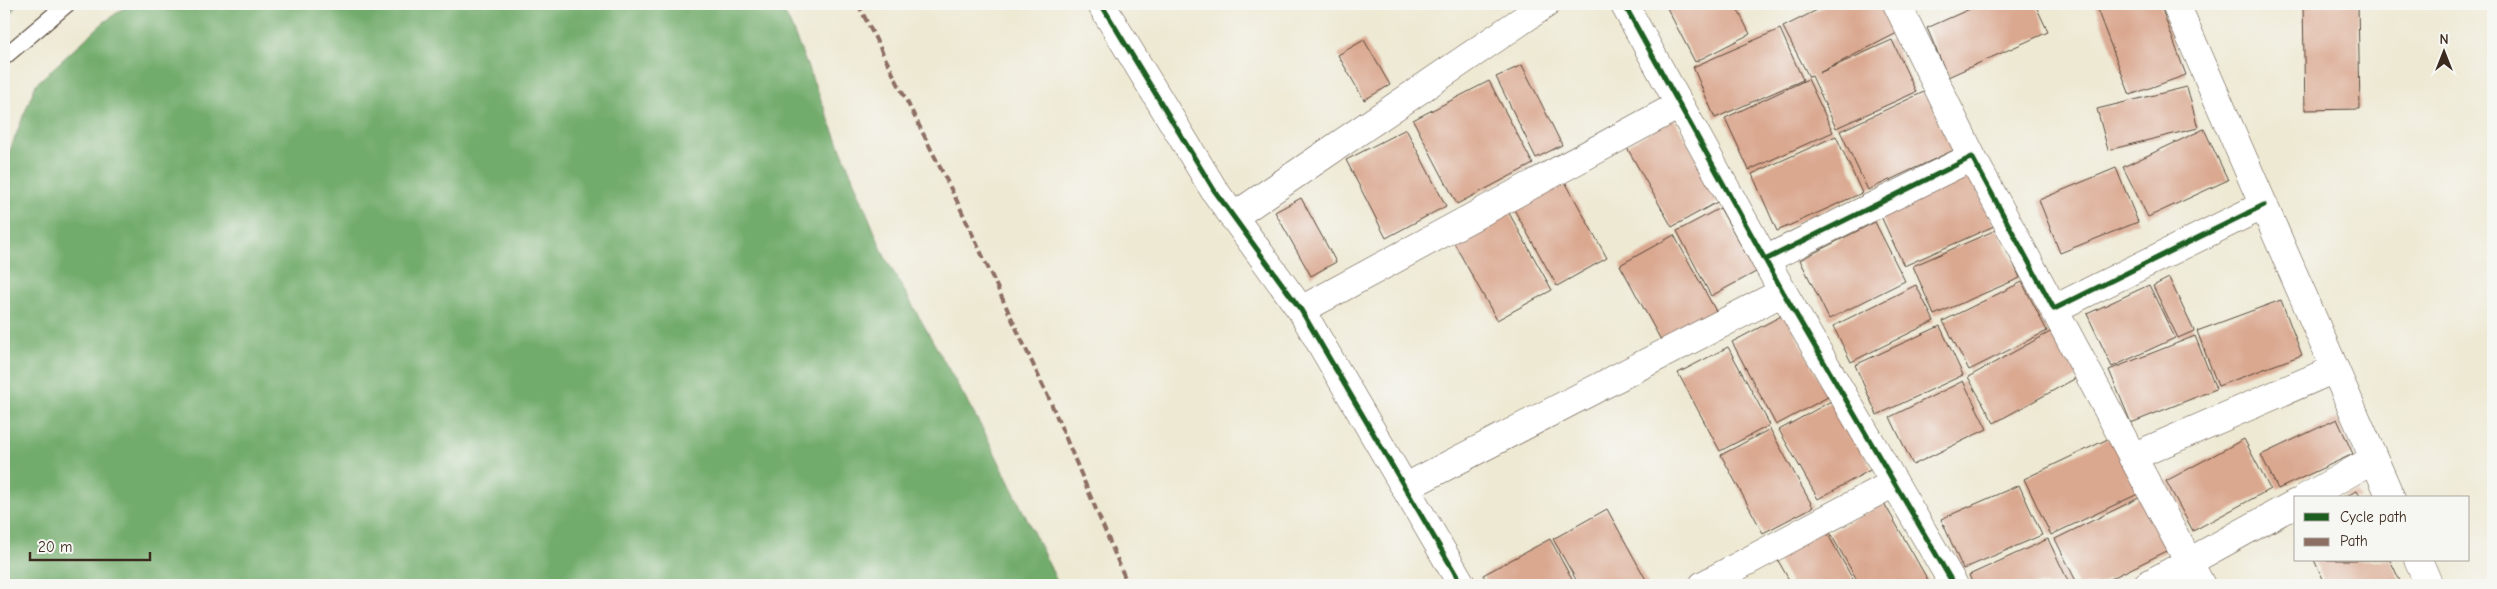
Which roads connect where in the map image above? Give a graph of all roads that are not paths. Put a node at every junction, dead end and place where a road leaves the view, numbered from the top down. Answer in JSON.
{"nodes":[{"id":1,"x":67,"y":4,"type":"edge"},
{"id":2,"x":1101,"y":4,"type":"edge"},
{"id":3,"x":1546,"y":4,"type":"edge"},
{"id":4,"x":1624,"y":4,"type":"edge"},
{"id":5,"x":1896,"y":4,"type":"edge"},
{"id":6,"x":2176,"y":4,"type":"edge"},
{"id":7,"x":4,"y":57,"type":"edge"},
{"id":8,"x":1679,"y":104,"type":"junction"},
{"id":9,"x":1972,"y":157,"type":"junction"},
{"id":10,"x":2264,"y":205,"type":"junction"},
{"id":11,"x":1234,"y":217,"type":"junction"},
{"id":12,"x":1765,"y":260,"type":"junction"},
{"id":13,"x":1783,"y":292,"type":"junction"},
{"id":14,"x":2054,"y":309,"type":"junction"},
{"id":15,"x":1302,"y":310,"type":"junction"},
{"id":16,"x":2335,"y":369,"type":"junction"},
{"id":17,"x":2132,"y":457,"type":"junction"},
{"id":18,"x":2374,"y":459,"type":"junction"},
{"id":19,"x":1894,"y":483,"type":"junction"},
{"id":20,"x":1406,"y":487,"type":"junction"},
{"id":21,"x":2309,"y":496,"type":"edge"},
{"id":22,"x":2390,"y":496,"type":"edge"},
{"id":23,"x":2294,"y":504,"type":"edge"},
{"id":24,"x":2419,"y":562,"type":"edge"},
{"id":25,"x":2194,"y":574,"type":"edge"},
{"id":26,"x":1462,"y":585,"type":"edge"},
{"id":27,"x":1703,"y":585,"type":"edge"},
{"id":28,"x":1954,"y":585,"type":"edge"},
{"id":29,"x":2147,"y":585,"type":"edge"},
{"id":30,"x":2429,"y":585,"type":"edge"}],
"edges":[{"from":1,"to":7,"type":"lane"},
{"from":2,"to":11,"type":"street"},
{"from":3,"to":11,"type":"street"},
{"from":4,"to":8,"type":"street"},
{"from":5,"to":9,"type":"street"},
{"from":6,"to":10,"type":"street"},
{"from":8,"to":12,"type":"street"},
{"from":8,"to":15,"type":"street"},
{"from":9,"to":12,"type":"street"},
{"from":9,"to":14,"type":"street"},
{"from":10,"to":14,"type":"street"},
{"from":10,"to":16,"type":"street"},
{"from":11,"to":15,"type":"street"},
{"from":12,"to":13,"type":"street"},
{"from":13,"to":19,"type":"street"},
{"from":13,"to":20,"type":"street"},
{"from":14,"to":17,"type":"street"},
{"from":15,"to":20,"type":"street"},
{"from":16,"to":17,"type":"street"},
{"from":16,"to":18,"type":"street"},
{"from":17,"to":25,"type":"street"},
{"from":18,"to":21,"type":"street"},
{"from":18,"to":22,"type":"street"},
{"from":19,"to":27,"type":"street"},
{"from":19,"to":28,"type":"street"},
{"from":20,"to":26,"type":"street"},
{"from":23,"to":25,"type":"street"},
{"from":24,"to":30,"type":"street"},
{"from":25,"to":29,"type":"street"}]}
